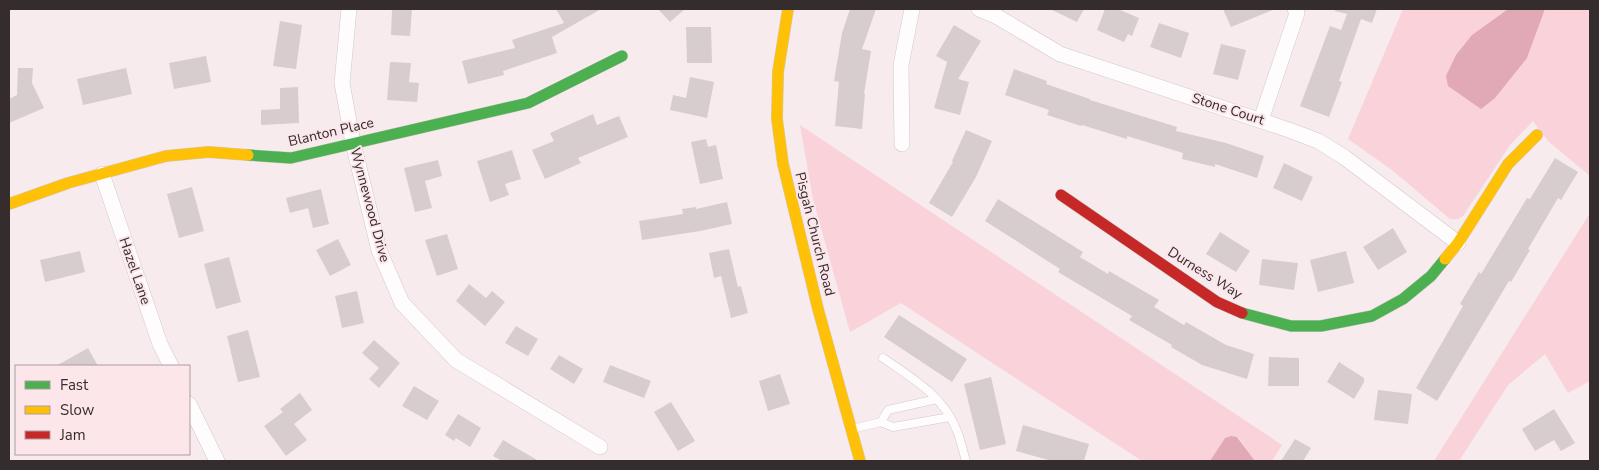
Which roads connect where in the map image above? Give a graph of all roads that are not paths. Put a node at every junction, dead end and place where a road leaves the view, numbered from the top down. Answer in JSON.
{"nodes":[{"id":1,"x":349,"y":9,"type":"edge"},
{"id":2,"x":788,"y":9,"type":"edge"},
{"id":3,"x":912,"y":9,"type":"edge"},
{"id":4,"x":979,"y":9,"type":"edge"},
{"id":5,"x":1295,"y":9,"type":"edge"},
{"id":6,"x":622,"y":56,"type":"dead end"},
{"id":7,"x":1261,"y":120,"type":"junction"},
{"id":8,"x":1537,"y":135,"type":"dead end"},
{"id":9,"x":353,"y":143,"type":"junction"},
{"id":10,"x":902,"y":144,"type":"dead end"},
{"id":11,"x":102,"y":174,"type":"junction"},
{"id":12,"x":1061,"y":195,"type":"dead end"},
{"id":13,"x":9,"y":204,"type":"edge"},
{"id":14,"x":1458,"y":243,"type":"junction"},
{"id":15,"x":883,"y":358,"type":"dead end"},
{"id":16,"x":170,"y":365,"type":"edge"},
{"id":17,"x":937,"y":399,"type":"junction"},
{"id":18,"x":190,"y":406,"type":"edge"},
{"id":19,"x":950,"y":416,"type":"junction"},
{"id":20,"x":881,"y":422,"type":"junction"},
{"id":21,"x":850,"y":429,"type":"junction"},
{"id":22,"x":600,"y":447,"type":"dead end"},
{"id":23,"x":217,"y":461,"type":"edge"},
{"id":24,"x":860,"y":461,"type":"edge"},
{"id":25,"x":966,"y":461,"type":"edge"}],
"edges":[{"from":1,"to":9,"type":"street","name":"Wynnewood Drive"},
{"from":2,"to":21,"type":"street","name":"Pisgah Church Road"},
{"from":3,"to":10,"type":"street"},
{"from":4,"to":7,"type":"street","name":"Stone Court"},
{"from":5,"to":7,"type":"street"},
{"from":6,"to":9,"type":"street","name":"Blanton Place"},
{"from":7,"to":14,"type":"street","name":"Stone Court"},
{"from":8,"to":14,"type":"street","name":"Durness Way"},
{"from":9,"to":11,"type":"street","name":"Blanton Place"},
{"from":9,"to":22,"type":"street","name":"Wynnewood Drive"},
{"from":11,"to":13,"type":"street","name":"Blanton Place"},
{"from":11,"to":16,"type":"street","name":"Hazel Lane"},
{"from":12,"to":14,"type":"street","name":"Durness Way"},
{"from":15,"to":17,"type":"lane"},
{"from":17,"to":19,"type":"lane"},
{"from":17,"to":20,"type":"lane"},
{"from":18,"to":23,"type":"street"},
{"from":19,"to":20,"type":"lane"},
{"from":19,"to":25,"type":"lane"},
{"from":20,"to":21,"type":"lane"},
{"from":21,"to":24,"type":"street","name":"Pisgah Church Road"}]}
